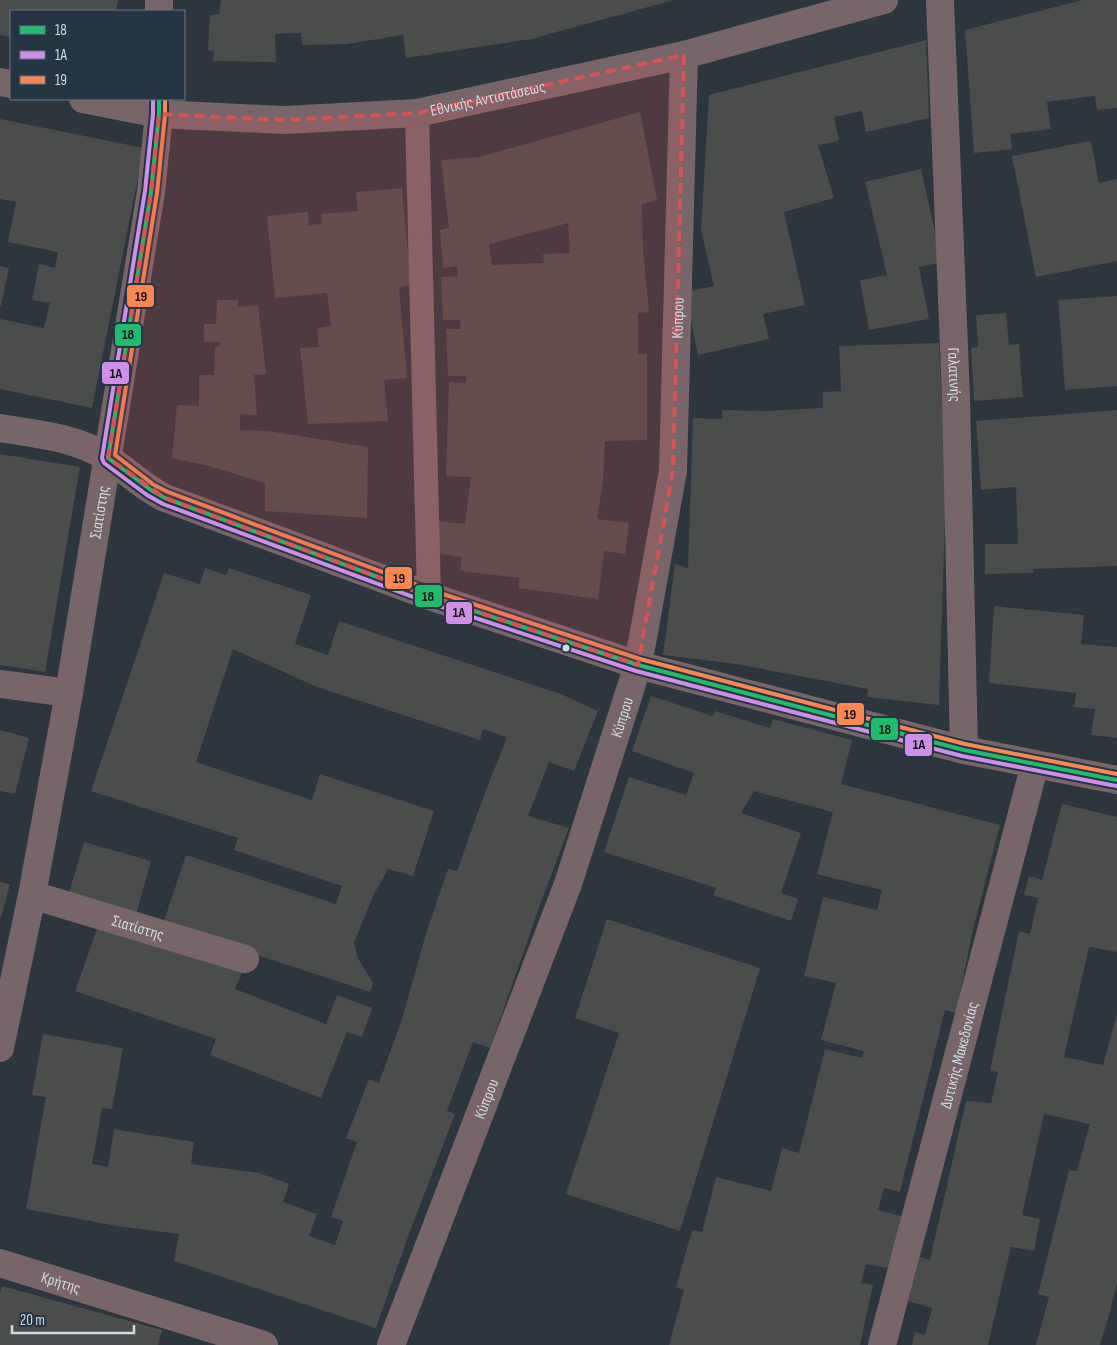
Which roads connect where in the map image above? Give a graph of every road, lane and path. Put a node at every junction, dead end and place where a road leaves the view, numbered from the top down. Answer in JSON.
{"nodes":[{"id":1,"x":884,"y":0,"type":"edge"},
{"id":2,"x":940,"y":0,"type":"edge"},
{"id":3,"x":684,"y":55,"type":"junction"},
{"id":4,"x":94,"y":100,"type":"edge"},
{"id":5,"x":159,"y":106,"type":"edge"},
{"id":6,"x":417,"y":113,"type":"junction"},
{"id":7,"x":0,"y":428,"type":"edge"},
{"id":8,"x":108,"y":458,"type":"junction"},
{"id":9,"x":428,"y":596,"type":"junction"},
{"id":10,"x":638,"y":665,"type":"junction"},
{"id":11,"x":0,"y":684,"type":"edge"},
{"id":12,"x":69,"y":693,"type":"junction"},
{"id":13,"x":964,"y":750,"type":"junction"},
{"id":14,"x":1035,"y":764,"type":"junction"},
{"id":15,"x":1117,"y":780,"type":"edge"},
{"id":16,"x":32,"y":895,"type":"junction"},
{"id":17,"x":245,"y":960,"type":"dead end"},
{"id":18,"x":0,"y":1048,"type":"edge"},
{"id":19,"x":0,"y":1263,"type":"edge"},
{"id":20,"x":264,"y":1345,"type":"edge"},
{"id":21,"x":391,"y":1345,"type":"edge"},
{"id":22,"x":882,"y":1345,"type":"edge"}],
"edges":[{"from":1,"to":3,"type":"street","name":"Εθνικής Αντιστάσεως"},
{"from":2,"to":13,"type":"street","name":"Γαλατινής"},
{"from":3,"to":6,"type":"street","name":"Εθνικής Αντιστάσεως"},
{"from":3,"to":10,"type":"street","name":"Κύπρου"},
{"from":4,"to":5,"type":"street","name":"Εθνικής Αντιστάσεως"},
{"from":5,"to":6,"type":"street","name":"Εθνικής Αντιστάσεως"},
{"from":5,"to":8,"type":"street","name":"Σιατίστης"},
{"from":6,"to":9,"type":"street"},
{"from":7,"to":8,"type":"street"},
{"from":8,"to":9,"type":"street"},
{"from":8,"to":12,"type":"street","name":"Σιατίστης"},
{"from":9,"to":10,"type":"street"},
{"from":10,"to":13,"type":"street"},
{"from":10,"to":21,"type":"street","name":"Κύπρου"},
{"from":11,"to":12,"type":"street"},
{"from":12,"to":16,"type":"street","name":"Σιατίστης"},
{"from":13,"to":14,"type":"street"},
{"from":14,"to":15,"type":"street"},
{"from":14,"to":22,"type":"street","name":"Δυτικής Μακεδονίας"},
{"from":16,"to":17,"type":"street","name":"Σιατίστης"},
{"from":16,"to":18,"type":"street","name":"Σιατίστης"},
{"from":19,"to":20,"type":"street","name":"Κρήτης"}]}
